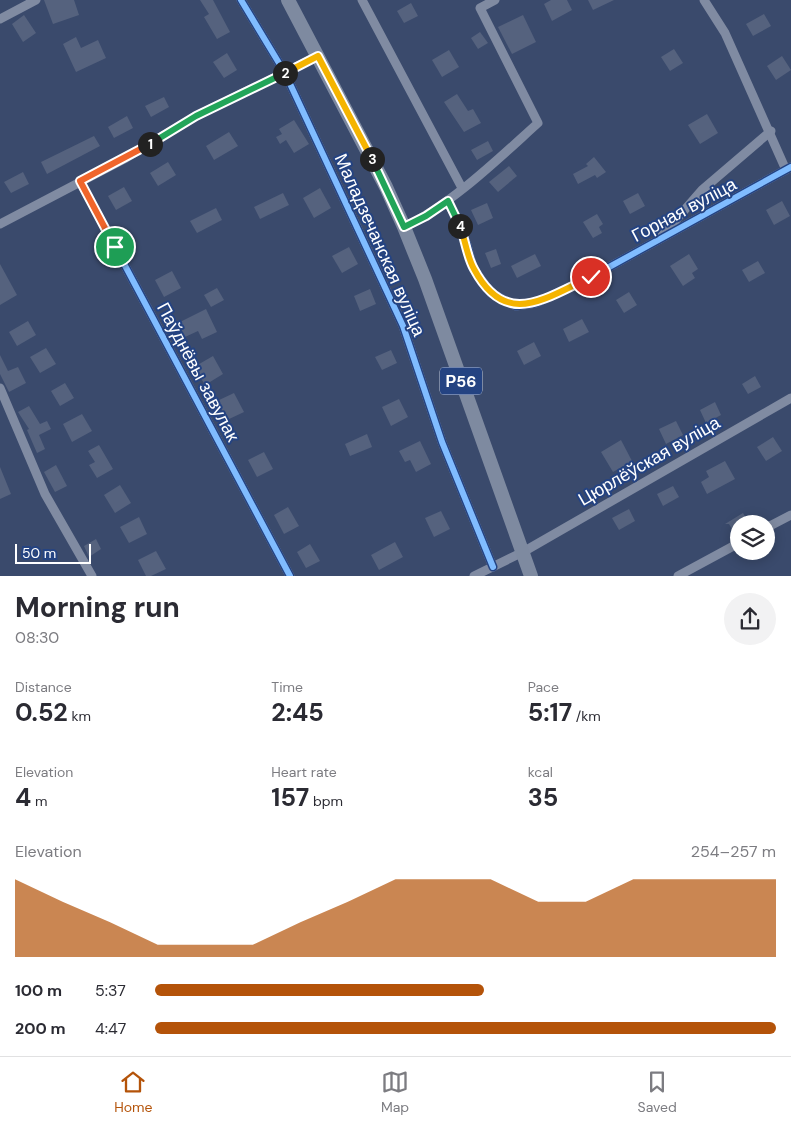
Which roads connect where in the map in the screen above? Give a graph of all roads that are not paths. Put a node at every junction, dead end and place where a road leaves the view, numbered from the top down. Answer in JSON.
{"nodes":[{"id":1,"x":36,"y":0,"type":"edge"},
{"id":2,"x":241,"y":0,"type":"edge"},
{"id":3,"x":288,"y":0,"type":"edge"},
{"id":4,"x":362,"y":0,"type":"edge"},
{"id":5,"x":495,"y":0,"type":"edge"},
{"id":6,"x":704,"y":0,"type":"edge"},
{"id":7,"x":0,"y":19,"type":"edge"},
{"id":8,"x":318,"y":56,"type":"junction"},
{"id":9,"x":285,"y":73,"type":"junction"},
{"id":10,"x":771,"y":131,"type":"junction"},
{"id":11,"x":789,"y":169,"type":"edge"},
{"id":12,"x":80,"y":181,"type":"junction"},
{"id":13,"x":462,"y":188,"type":"junction"},
{"id":14,"x":448,"y":201,"type":"junction"},
{"id":15,"x":0,"y":224,"type":"edge"},
{"id":16,"x":404,"y":227,"type":"junction"},
{"id":17,"x":657,"y":241,"type":"junction"},
{"id":18,"x":0,"y":388,"type":"edge"},
{"id":19,"x":791,"y":398,"type":"edge"},
{"id":20,"x":791,"y":514,"type":"edge"},
{"id":21,"x":775,"y":523,"type":"edge"},
{"id":22,"x":730,"y":548,"type":"edge"},
{"id":23,"x":523,"y":552,"type":"junction"},
{"id":24,"x":493,"y":567,"type":"junction"},
{"id":25,"x":92,"y":576,"type":"edge"},
{"id":26,"x":290,"y":576,"type":"edge"},
{"id":27,"x":474,"y":576,"type":"edge"},
{"id":28,"x":531,"y":576,"type":"edge"},
{"id":29,"x":678,"y":576,"type":"edge"}],
"edges":[{"from":1,"to":7,"type":"street"},
{"from":2,"to":9,"type":"street","name":"Маладзечанская вуліца"},
{"from":3,"to":8,"type":"main road","name":"Маладзечанская вуліца","number":"Р56"},
{"from":4,"to":13,"type":"street"},
{"from":5,"to":13,"type":"street"},
{"from":6,"to":10,"type":"street"},
{"from":8,"to":9,"type":"street"},
{"from":8,"to":16,"type":"main road","name":"Маладзечанская вуліца","number":"Р56"},
{"from":9,"to":12,"type":"street"},
{"from":9,"to":24,"type":"street","name":"Маладзечанская вуліца"},
{"from":10,"to":11,"type":"street"},
{"from":10,"to":17,"type":"street","name":"Горная вуліца"},
{"from":11,"to":17,"type":"street","name":"Горная вуліца"},
{"from":12,"to":15,"type":"street"},
{"from":12,"to":26,"type":"street","name":"Паўднёвы завулак"},
{"from":13,"to":14,"type":"street"},
{"from":14,"to":16,"type":"street"},
{"from":14,"to":17,"type":"street","name":"Горная вуліца"},
{"from":16,"to":23,"type":"main road","number":"Р56"},
{"from":18,"to":25,"type":"street"},
{"from":19,"to":23,"type":"street","name":"Цюрлёўская вуліца"},
{"from":20,"to":21,"type":"street"},
{"from":22,"to":29,"type":"street"},
{"from":23,"to":24,"type":"street","name":"Цюрлёўская вуліца"},
{"from":23,"to":28,"type":"main road","number":"Р56"},
{"from":24,"to":27,"type":"street","name":"Цюрлёўская вуліца"}]}
